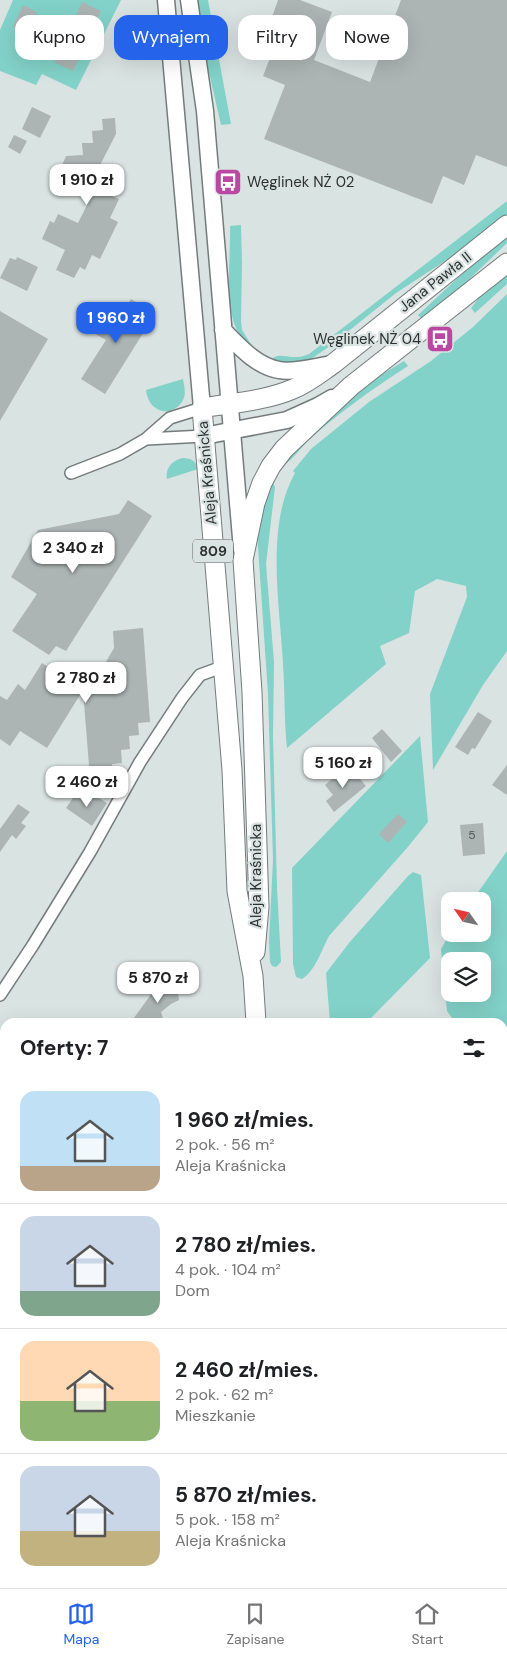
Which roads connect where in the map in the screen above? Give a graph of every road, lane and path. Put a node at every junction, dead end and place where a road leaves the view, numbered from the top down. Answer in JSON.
{"nodes":[{"id":1,"x":166,"y":0,"type":"edge"},
{"id":2,"x":189,"y":0,"type":"edge"},
{"id":3,"x":507,"y":225,"type":"edge"},
{"id":4,"x":507,"y":263,"type":"edge"},
{"id":5,"x":223,"y":330,"type":"junction"},
{"id":6,"x":333,"y":364,"type":"junction"},
{"id":7,"x":351,"y":386,"type":"junction"},
{"id":8,"x":229,"y":404,"type":"junction"},
{"id":9,"x":202,"y":408,"type":"junction"},
{"id":10,"x":232,"y":432,"type":"junction"},
{"id":11,"x":204,"y":436,"type":"junction"},
{"id":12,"x":146,"y":439,"type":"junction"},
{"id":13,"x":71,"y":473,"type":"dead end"},
{"id":14,"x":243,"y":560,"type":"junction"},
{"id":15,"x":222,"y":667,"type":"junction"},
{"id":16,"x":253,"y":976,"type":"junction"},
{"id":17,"x":0,"y":995,"type":"edge"},
{"id":18,"x":256,"y":1018,"type":"edge"}],
"edges":[{"from":1,"to":9,"type":"main road","name":"Aleja Kraśnicka","number":"809"},
{"from":2,"to":5,"type":"main road","name":"Aleja Kraśnicka","number":"809"},
{"from":3,"to":6,"type":"main road","name":"Jana Pawła II"},
{"from":4,"to":7,"type":"main road","name":"Jana Pawła II"},
{"from":5,"to":6,"type":"main road"},
{"from":5,"to":8,"type":"main road","name":"Aleja Kraśnicka","number":"809"},
{"from":6,"to":8,"type":"main road","name":"Jana Pawła II"},
{"from":7,"to":10,"type":"main road","name":"Jana Pawła II"},
{"from":7,"to":14,"type":"main road"},
{"from":8,"to":9,"type":"main road","name":"Jana Pawła II"},
{"from":8,"to":10,"type":"main road","name":"Aleja Kraśnicka","number":"809"},
{"from":9,"to":11,"type":"main road","name":"Aleja Kraśnicka","number":"809"},
{"from":9,"to":12,"type":"street"},
{"from":10,"to":11,"type":"main road","name":"Jana Pawła II"},
{"from":10,"to":14,"type":"main road","name":"Aleja Kraśnicka","number":"809"},
{"from":11,"to":12,"type":"street"},
{"from":11,"to":15,"type":"main road","name":"Aleja Kraśnicka","number":"809"},
{"from":12,"to":13,"type":"street"},
{"from":14,"to":16,"type":"main road","name":"Aleja Kraśnicka","number":"809"},
{"from":15,"to":16,"type":"main road","name":"Aleja Kraśnicka","number":"809"},
{"from":15,"to":17,"type":"street"},
{"from":16,"to":18,"type":"main road","name":"Aleja Kraśnicka","number":"809"}]}
